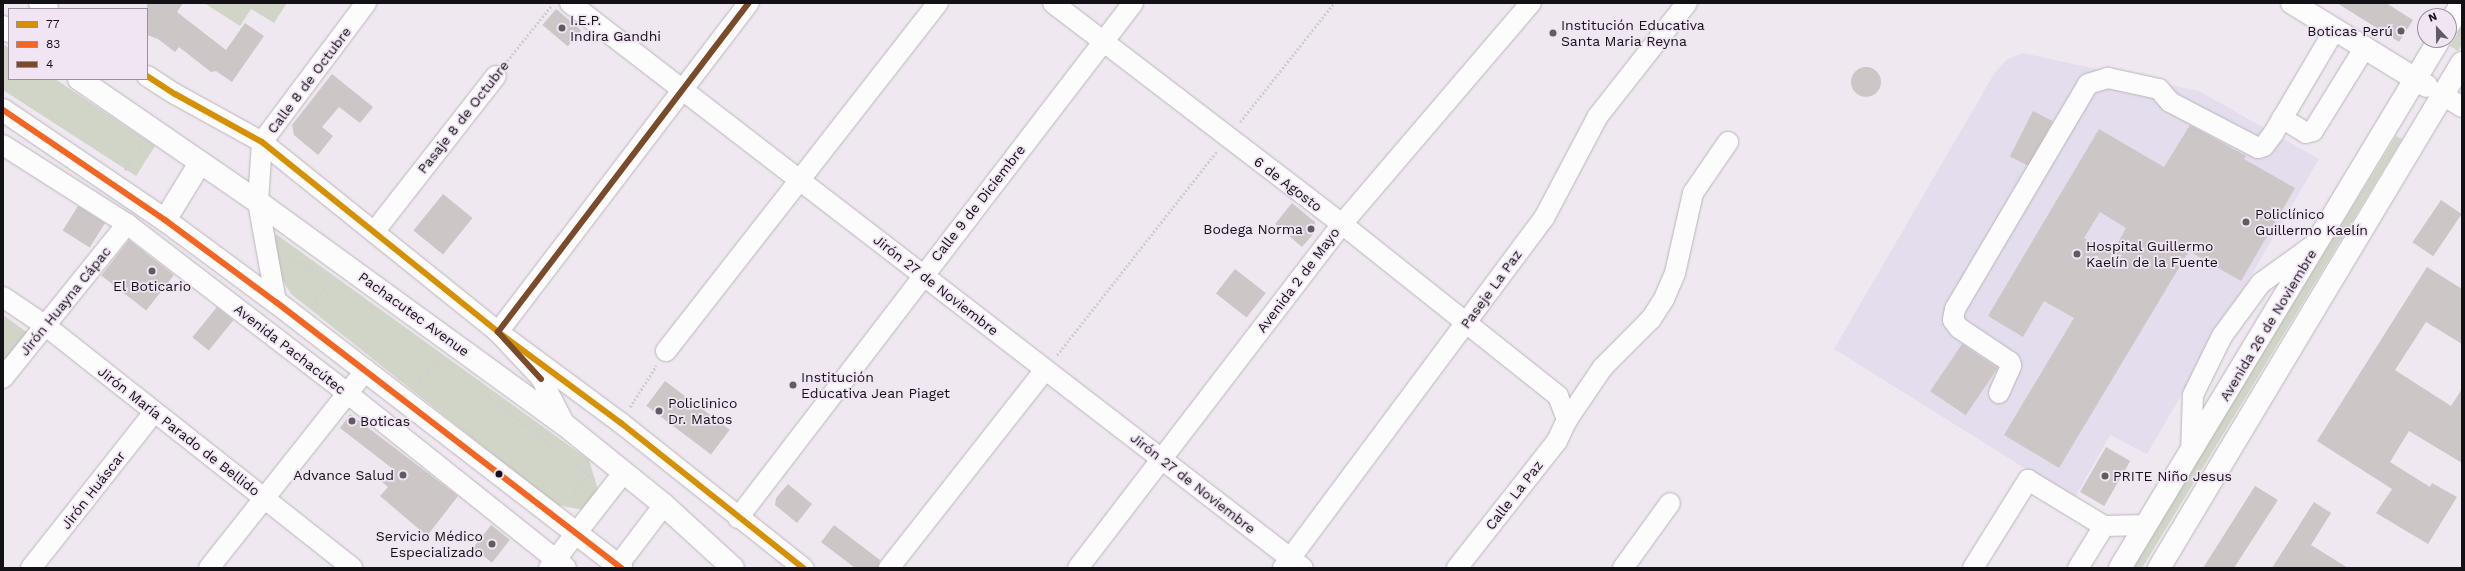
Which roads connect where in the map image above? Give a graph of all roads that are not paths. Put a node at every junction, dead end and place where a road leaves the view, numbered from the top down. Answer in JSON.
{"nodes":[{"id":1,"x":366,"y":3,"type":"edge"},
{"id":2,"x":570,"y":3,"type":"edge"},
{"id":3,"x":749,"y":3,"type":"edge"},
{"id":4,"x":938,"y":3,"type":"edge"},
{"id":5,"x":1053,"y":3,"type":"edge"},
{"id":6,"x":1133,"y":3,"type":"edge"},
{"id":7,"x":1531,"y":3,"type":"edge"},
{"id":8,"x":1687,"y":3,"type":"edge"},
{"id":9,"x":2305,"y":6,"type":"edge"},
{"id":10,"x":2335,"y":29,"type":"junction"},
{"id":11,"x":1103,"y":42,"type":"junction"},
{"id":12,"x":2365,"y":47,"type":"junction"},
{"id":13,"x":2434,"y":48,"type":"edge"},
{"id":14,"x":2462,"y":63,"type":"edge"},
{"id":15,"x":496,"y":76,"type":"road end"},
{"id":16,"x":148,"y":77,"type":"edge"},
{"id":17,"x":2416,"y":79,"type":"junction"},
{"id":18,"x":81,"y":80,"type":"edge"},
{"id":19,"x":682,"y":90,"type":"junction"},
{"id":20,"x":2443,"y":96,"type":"junction"},
{"id":21,"x":2462,"y":107,"type":"edge"},
{"id":22,"x":3,"y":110,"type":"edge"},
{"id":23,"x":2282,"y":118,"type":"junction"},
{"id":24,"x":262,"y":142,"type":"junction"},
{"id":25,"x":1728,"y":142,"type":"dead end"},
{"id":26,"x":3,"y":145,"type":"edge"},
{"id":27,"x":200,"y":163,"type":"junction"},
{"id":28,"x":799,"y":180,"type":"junction"},
{"id":29,"x":258,"y":202,"type":"junction"},
{"id":30,"x":165,"y":220,"type":"junction"},
{"id":31,"x":127,"y":224,"type":"junction"},
{"id":32,"x":1342,"y":224,"type":"junction"},
{"id":33,"x":374,"y":232,"type":"junction"},
{"id":34,"x":2317,"y":243,"type":"junction"},
{"id":35,"x":922,"y":275,"type":"junction"},
{"id":36,"x":3,"y":298,"type":"edge"},
{"id":37,"x":276,"y":302,"type":"junction"},
{"id":38,"x":1466,"y":324,"type":"junction"},
{"id":39,"x":46,"y":326,"type":"junction"},
{"id":40,"x":498,"y":332,"type":"junction"},
{"id":41,"x":666,"y":350,"type":"road end"},
{"id":42,"x":366,"y":370,"type":"junction"},
{"id":43,"x":1045,"y":370,"type":"junction"},
{"id":44,"x":3,"y":378,"type":"edge"},
{"id":45,"x":347,"y":393,"type":"junction"},
{"id":46,"x":1999,"y":393,"type":"dead end"},
{"id":47,"x":154,"y":412,"type":"junction"},
{"id":48,"x":1567,"y":420,"type":"junction"},
{"id":49,"x":565,"y":425,"type":"junction"},
{"id":50,"x":2191,"y":452,"type":"junction"},
{"id":51,"x":1161,"y":459,"type":"junction"},
{"id":52,"x":624,"y":472,"type":"junction"},
{"id":53,"x":264,"y":498,"type":"junction"},
{"id":54,"x":1670,"y":503,"type":"dead end"},
{"id":55,"x":664,"y":505,"type":"junction"},
{"id":56,"x":738,"y":518,"type":"junction"},
{"id":57,"x":2147,"y":525,"type":"junction"},
{"id":58,"x":2104,"y":526,"type":"junction"},
{"id":59,"x":576,"y":535,"type":"junction"},
{"id":60,"x":557,"y":565,"type":"edge"},
{"id":61,"x":1292,"y":565,"type":"edge"},
{"id":62,"x":618,"y":567,"type":"edge"},
{"id":63,"x":32,"y":568,"type":"edge"},
{"id":64,"x":209,"y":568,"type":"edge"},
{"id":65,"x":352,"y":568,"type":"edge"},
{"id":66,"x":733,"y":568,"type":"edge"},
{"id":67,"x":804,"y":568,"type":"edge"},
{"id":68,"x":889,"y":568,"type":"edge"},
{"id":69,"x":1078,"y":568,"type":"edge"},
{"id":70,"x":1457,"y":568,"type":"edge"},
{"id":71,"x":1623,"y":568,"type":"edge"},
{"id":72,"x":1973,"y":568,"type":"edge"},
{"id":73,"x":2078,"y":568,"type":"edge"},
{"id":74,"x":2120,"y":568,"type":"edge"},
{"id":75,"x":2159,"y":568,"type":"edge"}],
"edges":[{"from":1,"to":24,"type":"street","name":"Calle 8 de Octubre"},
{"from":2,"to":19,"type":"street","name":"Jirón 27 de Noviembre"},
{"from":3,"to":19,"type":"street"},
{"from":4,"to":28,"type":"street"},
{"from":5,"to":11,"type":"street","name":"6 de Agosto"},
{"from":6,"to":11,"type":"street","name":"Calle 9 de Diciembre"},
{"from":7,"to":32,"type":"street","name":"Avenida 2 de Mayo"},
{"from":8,"to":38,"type":"street","name":"Paseje La Paz"},
{"from":9,"to":10,"type":"main road"},
{"from":10,"to":12,"type":"main road"},
{"from":10,"to":23,"type":"street"},
{"from":11,"to":32,"type":"street","name":"6 de Agosto"},
{"from":11,"to":35,"type":"street","name":"Calle 9 de Diciembre"},
{"from":12,"to":17,"type":"main road"},
{"from":12,"to":23,"type":"street"},
{"from":13,"to":17,"type":"main road","name":"Avenida 26 de Noviembre"},
{"from":14,"to":20,"type":"main road"},
{"from":15,"to":33,"type":"street","name":"Pasaje 8 de Octubre"},
{"from":16,"to":24,"type":"street"},
{"from":17,"to":20,"type":"main road"},
{"from":17,"to":34,"type":"main road","name":"Avenida 26 de Noviembre"},
{"from":18,"to":27,"type":"main road","name":"Pachacutec Avenue"},
{"from":19,"to":28,"type":"street","name":"Jirón 27 de Noviembre"},
{"from":19,"to":40,"type":"street"},
{"from":20,"to":21,"type":"street"},
{"from":20,"to":75,"type":"main road"},
{"from":22,"to":30,"type":"main road"},
{"from":23,"to":46,"type":"street"},
{"from":24,"to":29,"type":"street","name":"Calle 8 de Octubre"},
{"from":24,"to":33,"type":"street"},
{"from":25,"to":48,"type":"street","name":"Calle La Paz"},
{"from":26,"to":31,"type":"street","name":"Avenida Pachacútec"},
{"from":27,"to":29,"type":"main road","name":"Pachacutec Avenue"},
{"from":27,"to":30,"type":"main road"},
{"from":28,"to":35,"type":"street","name":"Jirón 27 de Noviembre"},
{"from":28,"to":41,"type":"street"},
{"from":29,"to":37,"type":"street","name":"Calle 8 de Octubre"},
{"from":29,"to":49,"type":"main road","name":"Pachacutec Avenue"},
{"from":30,"to":37,"type":"main road"},
{"from":31,"to":39,"type":"street","name":"Jirón Huayna Cápac"},
{"from":31,"to":45,"type":"street","name":"Avenida Pachacútec"},
{"from":32,"to":38,"type":"street","name":"6 de Agosto"},
{"from":32,"to":51,"type":"street","name":"Avenida 2 de Mayo"},
{"from":33,"to":40,"type":"street"},
{"from":34,"to":50,"type":"main road","name":"Avenida 26 de Noviembre"},
{"from":34,"to":50,"type":"street"},
{"from":35,"to":43,"type":"street","name":"Jirón 27 de Noviembre"},
{"from":35,"to":56,"type":"street","name":"Calle 9 de Diciembre"},
{"from":36,"to":39,"type":"street","name":"Jirón María Parado de Bellido"},
{"from":37,"to":42,"type":"main road"},
{"from":38,"to":48,"type":"street","name":"6 de Agosto"},
{"from":38,"to":61,"type":"street","name":"Paseje La Paz"},
{"from":39,"to":44,"type":"street","name":"Jirón Huayna Cápac"},
{"from":39,"to":47,"type":"street","name":"Jirón María Parado de Bellido"},
{"from":40,"to":49,"type":"street"},
{"from":40,"to":56,"type":"street"},
{"from":42,"to":45,"type":"street"},
{"from":42,"to":59,"type":"main road"},
{"from":43,"to":51,"type":"street","name":"Jirón 27 de Noviembre"},
{"from":43,"to":68,"type":"street"},
{"from":45,"to":53,"type":"street"},
{"from":45,"to":60,"type":"street","name":"Avenida Pachacútec"},
{"from":47,"to":53,"type":"street","name":"Jirón María Parado de Bellido"},
{"from":47,"to":63,"type":"street","name":"Jirón Huáscar"},
{"from":48,"to":70,"type":"street","name":"Calle La Paz"},
{"from":49,"to":52,"type":"main road","name":"Pachacutec Avenue"},
{"from":50,"to":57,"type":"main road","name":"Avenida 26 de Noviembre"},
{"from":51,"to":61,"type":"street","name":"Jirón 27 de Noviembre"},
{"from":51,"to":69,"type":"street","name":"Avenida 2 de Mayo"},
{"from":52,"to":55,"type":"main road","name":"Pachacutec Avenue"},
{"from":52,"to":59,"type":"street"},
{"from":53,"to":64,"type":"street"},
{"from":53,"to":65,"type":"street","name":"Jirón María Parado de Bellido"},
{"from":54,"to":71,"type":"street"},
{"from":55,"to":62,"type":"street"},
{"from":55,"to":66,"type":"main road","name":"Pachacutec Avenue"},
{"from":56,"to":67,"type":"street"},
{"from":57,"to":58,"type":"street"},
{"from":57,"to":74,"type":"main road","name":"Avenida 26 de Noviembre"},
{"from":58,"to":72,"type":"street"},
{"from":58,"to":73,"type":"street"},
{"from":59,"to":60,"type":"street"},
{"from":59,"to":62,"type":"main road"}]}
